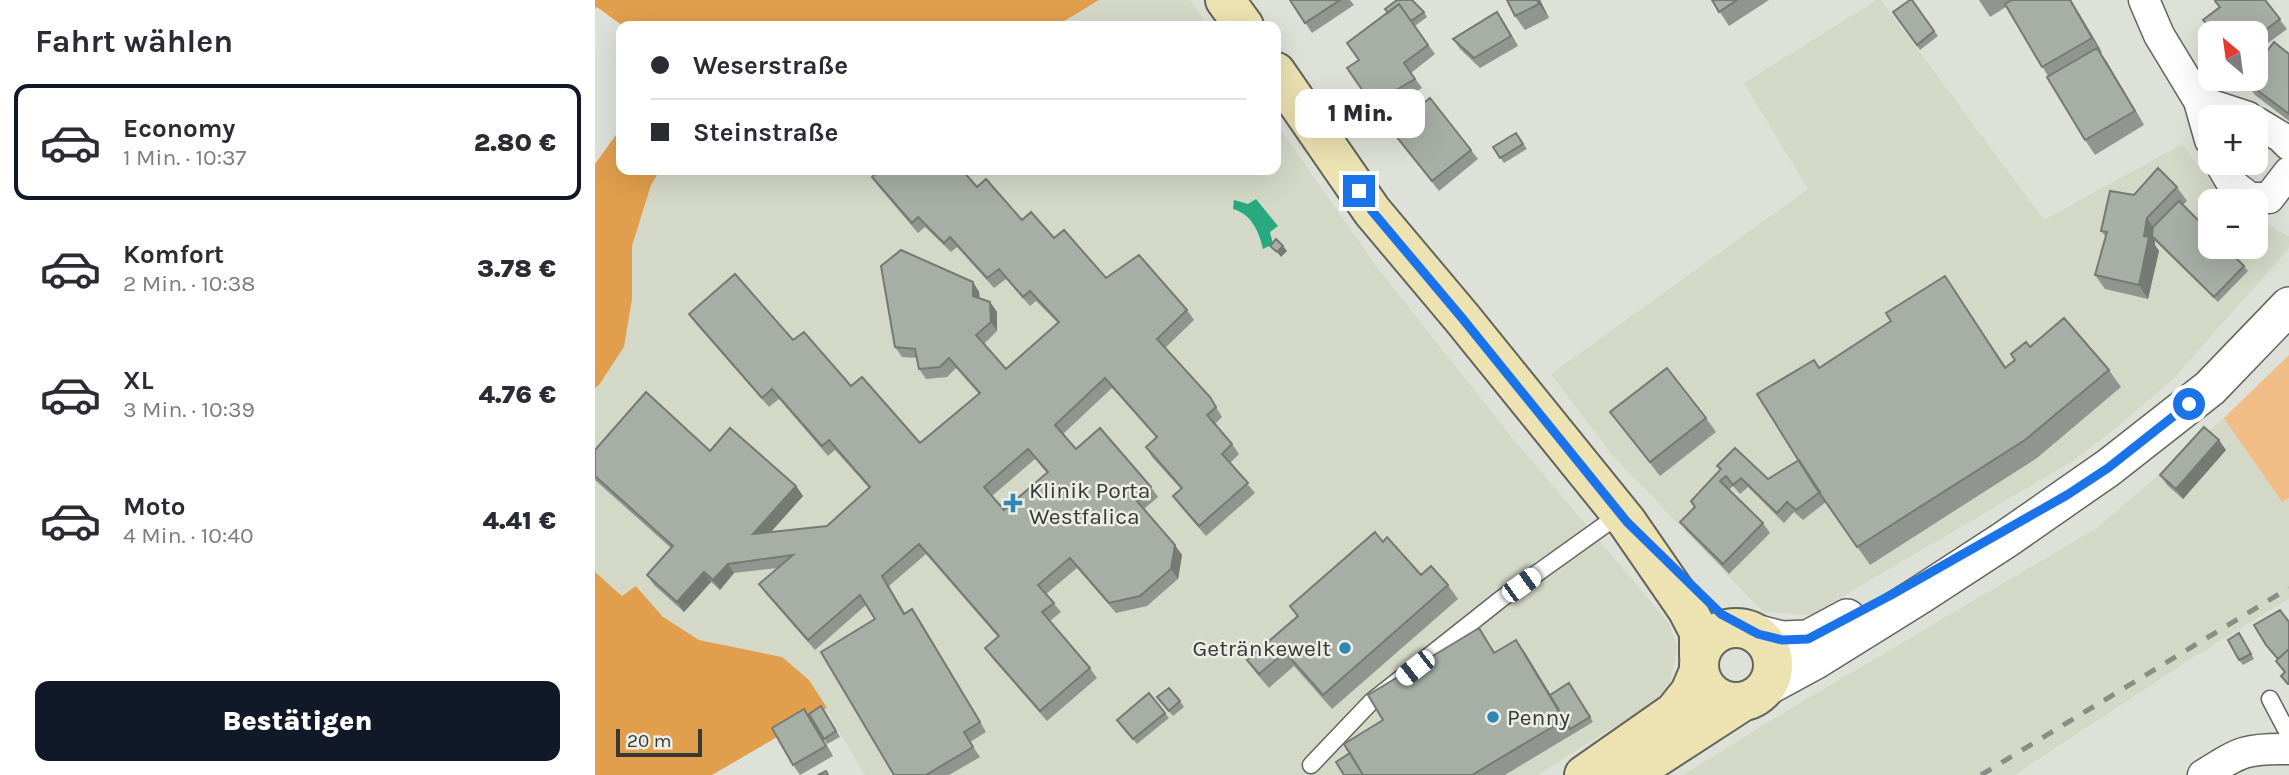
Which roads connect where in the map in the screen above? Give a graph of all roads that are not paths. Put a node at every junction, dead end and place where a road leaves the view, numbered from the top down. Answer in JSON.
{"nodes":[{"id":1,"x":1225,"y":0,"type":"edge"},
{"id":2,"x":2144,"y":0,"type":"edge"},
{"id":3,"x":1240,"y":21,"type":"edge"},
{"id":4,"x":1281,"y":79,"type":"edge"},
{"id":5,"x":2199,"y":102,"type":"junction"},
{"id":6,"x":2200,"y":105,"type":"edge"},
{"id":7,"x":2209,"y":105,"type":"edge"},
{"id":8,"x":2268,"y":129,"type":"edge"},
{"id":9,"x":2289,"y":145,"type":"edge"},
{"id":10,"x":2289,"y":172,"type":"edge"},
{"id":11,"x":2227,"y":175,"type":"edge"},
{"id":12,"x":2289,"y":306,"type":"edge"},
{"id":13,"x":2067,"y":495,"type":"junction"},
{"id":14,"x":1623,"y":518,"type":"junction"},
{"id":15,"x":1751,"y":631,"type":"junction"},
{"id":16,"x":1699,"y":664,"type":"junction"},
{"id":17,"x":1754,"y":694,"type":"junction"},
{"id":18,"x":2270,"y":699,"type":"dead end"},
{"id":19,"x":2280,"y":744,"type":"edge"},
{"id":20,"x":1311,"y":765,"type":"dead end"},
{"id":21,"x":1584,"y":775,"type":"edge"},
{"id":22,"x":1625,"y":775,"type":"edge"},
{"id":23,"x":2203,"y":775,"type":"edge"}],
"edges":[{"from":1,"to":3,"type":"main road"},
{"from":2,"to":5,"type":"street"},
{"from":4,"to":14,"type":"main road"},
{"from":5,"to":6,"type":"street"},
{"from":5,"to":7,"type":"street"},
{"from":8,"to":9,"type":"street"},
{"from":10,"to":11,"type":"street"},
{"from":12,"to":13,"type":"street"},
{"from":13,"to":15,"type":"street"},
{"from":13,"to":17,"type":"street"},
{"from":14,"to":15,"type":"main road"},
{"from":14,"to":16,"type":"main road"},
{"from":14,"to":20,"type":"lane"},
{"from":15,"to":16,"type":"main road"},
{"from":15,"to":17,"type":"main road"},
{"from":16,"to":17,"type":"main road"},
{"from":16,"to":21,"type":"main road"},
{"from":17,"to":22,"type":"main road"},
{"from":18,"to":19,"type":"lane"},
{"from":19,"to":23,"type":"street"}]}
